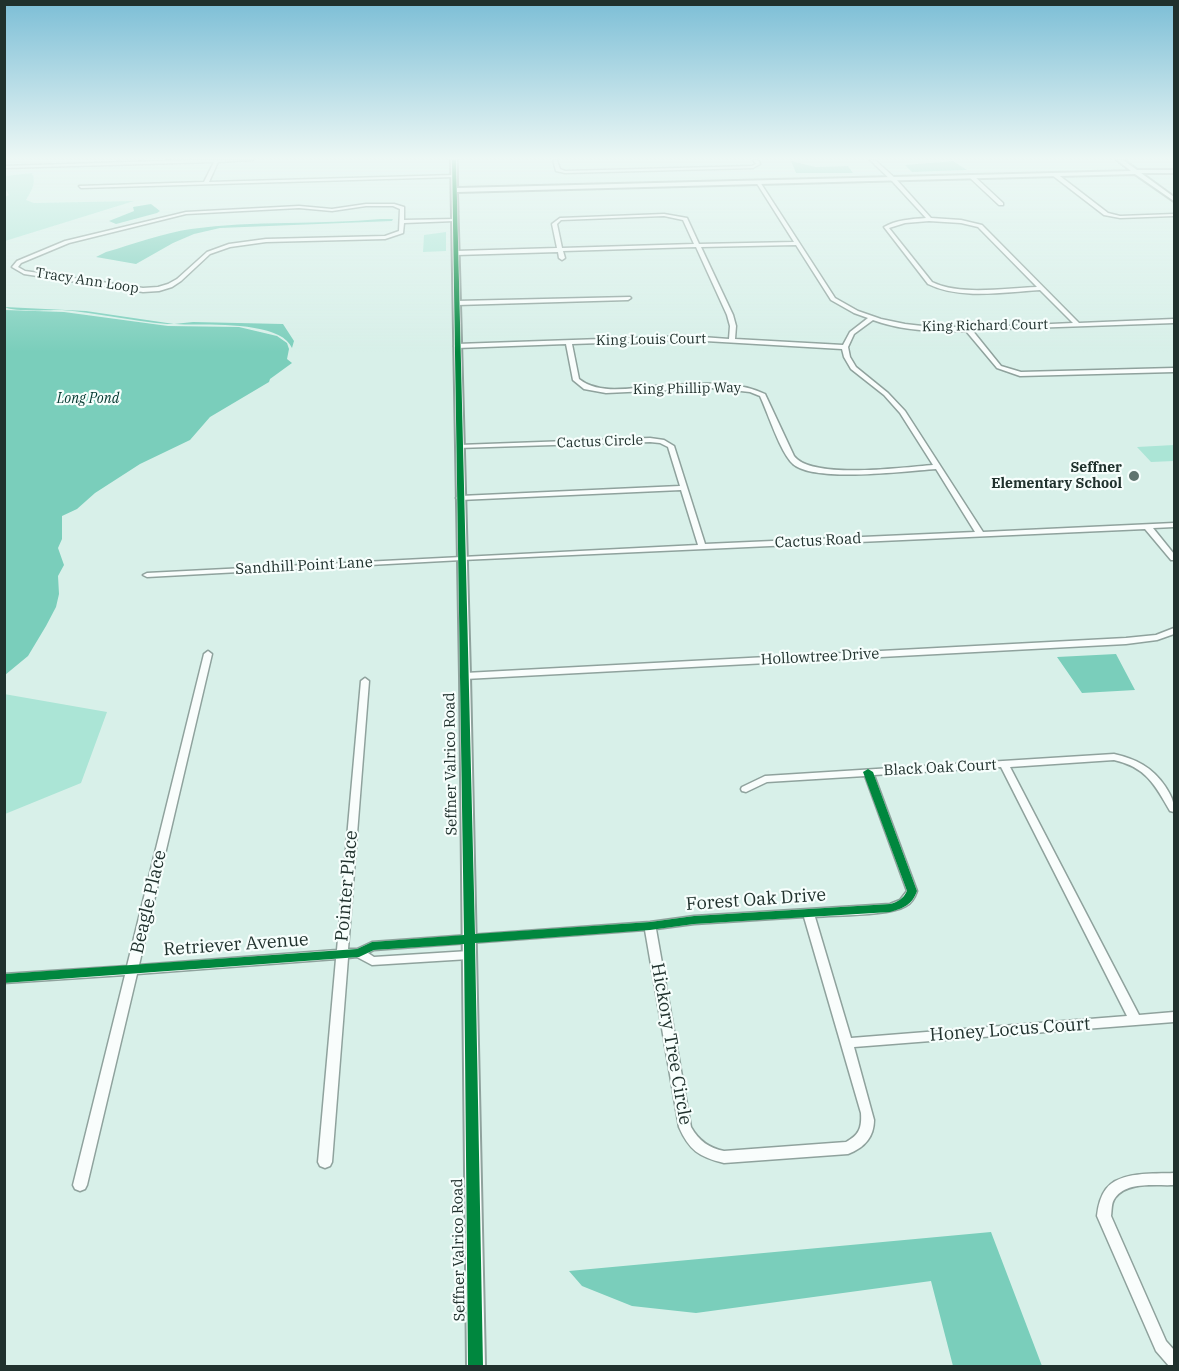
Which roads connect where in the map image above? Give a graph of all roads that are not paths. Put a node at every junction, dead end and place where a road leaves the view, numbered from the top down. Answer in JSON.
{"nodes":[{"id":1,"x":138,"y":224,"type":"edge"},
{"id":2,"x":402,"y":224,"type":"edge"},
{"id":3,"x":455,"y":224,"type":"edge"},
{"id":4,"x":554,"y":224,"type":"edge"},
{"id":5,"x":689,"y":224,"type":"edge"},
{"id":6,"x":785,"y":224,"type":"edge"},
{"id":7,"x":893,"y":224,"type":"edge"},
{"id":8,"x":972,"y":224,"type":"edge"},
{"id":9,"x":797,"y":243,"type":"junction"},
{"id":10,"x":699,"y":246,"type":"junction"},
{"id":11,"x":560,"y":250,"type":"junction"},
{"id":12,"x":456,"y":253,"type":"junction"},
{"id":13,"x":562,"y":258,"type":"dead end"},
{"id":14,"x":1042,"y":288,"type":"junction"},
{"id":15,"x":628,"y":298,"type":"dead end"},
{"id":16,"x":457,"y":303,"type":"junction"},
{"id":17,"x":871,"y":319,"type":"junction"},
{"id":18,"x":1174,"y":321,"type":"edge"},
{"id":19,"x":1077,"y":324,"type":"junction"},
{"id":20,"x":967,"y":328,"type":"junction"},
{"id":21,"x":732,"y":339,"type":"junction"},
{"id":22,"x":569,"y":342,"type":"junction"},
{"id":23,"x":457,"y":346,"type":"junction"},
{"id":24,"x":845,"y":347,"type":"junction"},
{"id":25,"x":1174,"y":370,"type":"edge"},
{"id":26,"x":459,"y":447,"type":"junction"},
{"id":27,"x":937,"y":467,"type":"junction"},
{"id":28,"x":684,"y":488,"type":"junction"},
{"id":29,"x":460,"y":498,"type":"junction"},
{"id":30,"x":1174,"y":525,"type":"edge"},
{"id":31,"x":1148,"y":526,"type":"junction"},
{"id":32,"x":980,"y":533,"type":"junction"},
{"id":33,"x":702,"y":546,"type":"junction"},
{"id":34,"x":462,"y":558,"type":"junction"},
{"id":35,"x":1174,"y":558,"type":"edge"},
{"id":36,"x":147,"y":575,"type":"dead end"},
{"id":37,"x":1174,"y":631,"type":"edge"},
{"id":38,"x":208,"y":654,"type":"dead end"},
{"id":39,"x":465,"y":676,"type":"junction"},
{"id":40,"x":365,"y":681,"type":"dead end"},
{"id":41,"x":1004,"y":764,"type":"junction"},
{"id":42,"x":868,"y":772,"type":"junction"},
{"id":43,"x":746,"y":789,"type":"dead end"},
{"id":44,"x":1174,"y":808,"type":"edge"},
{"id":45,"x":808,"y":912,"type":"junction"},
{"id":46,"x":650,"y":926,"type":"junction"},
{"id":47,"x":469,"y":939,"type":"junction"},
{"id":48,"x":359,"y":953,"type":"junction"},
{"id":49,"x":341,"y":955,"type":"junction"},
{"id":50,"x":469,"y":955,"type":"junction"},
{"id":51,"x":134,"y":969,"type":"junction"},
{"id":52,"x":4,"y":979,"type":"edge"},
{"id":53,"x":1174,"y":1017,"type":"edge"},
{"id":54,"x":1136,"y":1021,"type":"junction"},
{"id":55,"x":846,"y":1043,"type":"junction"},
{"id":56,"x":325,"y":1162,"type":"dead end"},
{"id":57,"x":1174,"y":1179,"type":"edge"},
{"id":58,"x":80,"y":1185,"type":"dead end"},
{"id":59,"x":1174,"y":1361,"type":"edge"},
{"id":60,"x":476,"y":1366,"type":"edge"}],
"edges":[{"from":1,"to":2,"type":"street","name":"Tracy Ann Loop"},
{"from":3,"to":12,"type":"street","name":"Seffner Valrico Road"},
{"from":4,"to":11,"type":"street"},
{"from":5,"to":10,"type":"street"},
{"from":6,"to":9,"type":"street","name":"King Richard Court"},
{"from":7,"to":14,"type":"street"},
{"from":8,"to":14,"type":"street"},
{"from":9,"to":10,"type":"street"},
{"from":9,"to":17,"type":"street","name":"King Richard Court"},
{"from":10,"to":11,"type":"street"},
{"from":10,"to":21,"type":"street"},
{"from":11,"to":12,"type":"street"},
{"from":11,"to":13,"type":"street"},
{"from":12,"to":16,"type":"street","name":"Seffner Valrico Road"},
{"from":14,"to":19,"type":"street"},
{"from":15,"to":16,"type":"street"},
{"from":16,"to":23,"type":"street","name":"Seffner Valrico Road"},
{"from":17,"to":20,"type":"street","name":"King Richard Court"},
{"from":17,"to":24,"type":"street"},
{"from":18,"to":19,"type":"street","name":"King Richard Court"},
{"from":19,"to":20,"type":"street","name":"King Richard Court"},
{"from":20,"to":25,"type":"street"},
{"from":21,"to":22,"type":"street","name":"King Louis Court"},
{"from":21,"to":24,"type":"street","name":"King Louis Court"},
{"from":22,"to":23,"type":"street","name":"King Louis Court"},
{"from":22,"to":27,"type":"street","name":"King Phillip Way"},
{"from":23,"to":26,"type":"street","name":"Seffner Valrico Road"},
{"from":24,"to":27,"type":"street"},
{"from":26,"to":28,"type":"street","name":"Cactus Circle"},
{"from":26,"to":29,"type":"street","name":"Seffner Valrico Road"},
{"from":27,"to":32,"type":"street"},
{"from":28,"to":29,"type":"street"},
{"from":28,"to":33,"type":"street","name":"Cactus Circle"},
{"from":29,"to":34,"type":"street","name":"Seffner Valrico Road"},
{"from":30,"to":31,"type":"street","name":"Cactus Road"},
{"from":31,"to":32,"type":"street","name":"Cactus Road"},
{"from":31,"to":35,"type":"street"},
{"from":32,"to":33,"type":"street","name":"Cactus Road"},
{"from":33,"to":34,"type":"street","name":"Cactus Road"},
{"from":34,"to":36,"type":"street","name":"Sandhill Point Lane"},
{"from":34,"to":39,"type":"street","name":"Seffner Valrico Road"},
{"from":37,"to":39,"type":"street","name":"Hollowtree Drive"},
{"from":38,"to":51,"type":"street","name":"Beagle Place"},
{"from":39,"to":47,"type":"street","name":"Seffner Valrico Road"},
{"from":40,"to":49,"type":"street","name":"Pointer Place"},
{"from":41,"to":42,"type":"street","name":"Black Oak Court"},
{"from":41,"to":44,"type":"street","name":"Black Oak Court"},
{"from":41,"to":54,"type":"street"},
{"from":42,"to":43,"type":"street","name":"Black Oak Court"},
{"from":42,"to":45,"type":"street","name":"Forest Oak Drive"},
{"from":45,"to":46,"type":"street","name":"Forest Oak Drive"},
{"from":45,"to":55,"type":"street","name":"Hickory Tree Circle"},
{"from":46,"to":47,"type":"street","name":"Forest Oak Drive"},
{"from":46,"to":55,"type":"street","name":"Hickory Tree Circle"},
{"from":47,"to":48,"type":"street","name":"Retriever Avenue"},
{"from":47,"to":50,"type":"street","name":"Seffner Valrico Road"},
{"from":48,"to":49,"type":"street","name":"Retriever Avenue"},
{"from":48,"to":50,"type":"street","name":"Retriever Avenue"},
{"from":49,"to":51,"type":"street","name":"Retriever Avenue"},
{"from":49,"to":56,"type":"street","name":"Pointer Place"},
{"from":50,"to":60,"type":"street","name":"Seffner Valrico Road"},
{"from":51,"to":52,"type":"street","name":"Retriever Avenue"},
{"from":51,"to":58,"type":"street","name":"Beagle Place"},
{"from":53,"to":54,"type":"street","name":"Honey Locus Court"},
{"from":54,"to":55,"type":"street","name":"Honey Locus Court"},
{"from":57,"to":59,"type":"street"}]}
